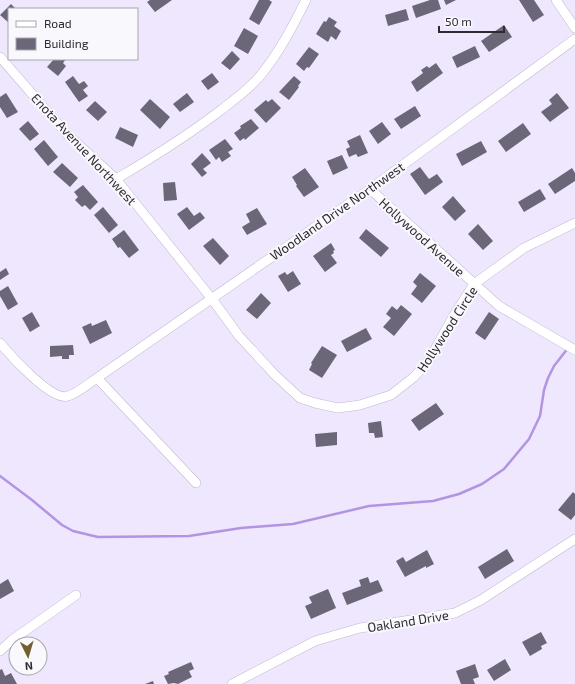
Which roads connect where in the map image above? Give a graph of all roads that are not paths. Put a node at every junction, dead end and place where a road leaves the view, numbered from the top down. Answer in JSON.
{"nodes":[{"id":1,"x":306,"y":0,"type":"edge"},
{"id":2,"x":556,"y":0,"type":"edge"},
{"id":3,"x":575,"y":28,"type":"edge"},
{"id":4,"x":575,"y":39,"type":"edge"},
{"id":5,"x":0,"y":57,"type":"edge"},
{"id":6,"x":116,"y":179,"type":"junction"},
{"id":7,"x":370,"y":189,"type":"junction"},
{"id":8,"x":575,"y":223,"type":"edge"},
{"id":9,"x":474,"y":284,"type":"junction"},
{"id":10,"x":212,"y":299,"type":"junction"},
{"id":11,"x":0,"y":343,"type":"edge"},
{"id":12,"x":575,"y":350,"type":"edge"},
{"id":13,"x":97,"y":378,"type":"junction"},
{"id":14,"x":196,"y":483,"type":"dead end"},
{"id":15,"x":575,"y":539,"type":"edge"},
{"id":16,"x":76,"y":595,"type":"dead end"},
{"id":17,"x":0,"y":651,"type":"edge"},
{"id":18,"x":232,"y":684,"type":"edge"}],
"edges":[{"from":1,"to":6,"type":"street"},
{"from":2,"to":3,"type":"street"},
{"from":4,"to":7,"type":"street","name":"Woodland Drive Northwest"},
{"from":5,"to":6,"type":"street","name":"Enota Avenue Northwest"},
{"from":6,"to":10,"type":"street","name":"Enota Avenue Northwest"},
{"from":7,"to":9,"type":"street","name":"Hollywood Avenue"},
{"from":7,"to":10,"type":"street","name":"Woodland Drive Northwest"},
{"from":8,"to":9,"type":"street","name":"Hollywood Circle"},
{"from":9,"to":10,"type":"street","name":"Hollywood Circle"},
{"from":9,"to":12,"type":"street","name":"Hollywood Avenue"},
{"from":10,"to":13,"type":"street","name":"Woodland Drive Northwest"},
{"from":11,"to":13,"type":"street","name":"Woodland Drive Northwest"},
{"from":13,"to":14,"type":"street"},
{"from":15,"to":18,"type":"street","name":"Oakland Drive"},
{"from":16,"to":17,"type":"street"}]}
